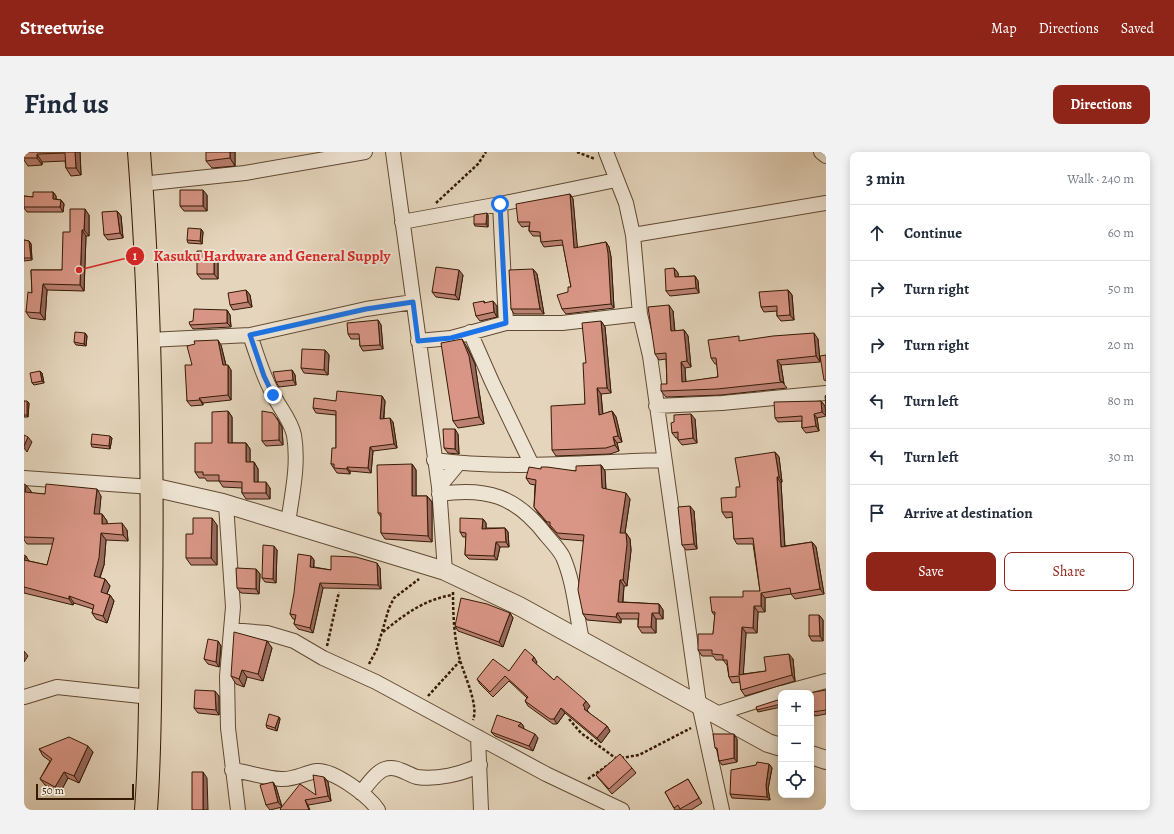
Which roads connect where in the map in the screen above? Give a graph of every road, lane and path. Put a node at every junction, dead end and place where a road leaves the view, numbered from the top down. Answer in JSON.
{"nodes":[{"id":1,"x":139,"y":152,"type":"edge"},
{"id":2,"x":365,"y":152,"type":"edge"},
{"id":3,"x":393,"y":152,"type":"edge"},
{"id":4,"x":486,"y":152,"type":"edge"},
{"id":5,"x":606,"y":152,"type":"edge"},
{"id":6,"x":821,"y":152,"type":"edge"},
{"id":7,"x":826,"y":156,"type":"edge"},
{"id":8,"x":616,"y":180,"type":"junction"},
{"id":9,"x":141,"y":184,"type":"junction"},
{"id":10,"x":826,"y":203,"type":"edge"},
{"id":11,"x":500,"y":204,"type":"junction"},
{"id":12,"x":417,"y":220,"type":"junction"},
{"id":13,"x":402,"y":222,"type":"junction"},
{"id":14,"x":633,"y":235,"type":"junction"},
{"id":15,"x":413,"y":302,"type":"junction"},
{"id":16,"x":640,"y":314,"type":"junction"},
{"id":17,"x":506,"y":323,"type":"junction"},
{"id":18,"x":470,"y":332,"type":"junction"},
{"id":19,"x":250,"y":335,"type":"junction"},
{"id":20,"x":149,"y":340,"type":"junction"},
{"id":21,"x":418,"y":341,"type":"junction"},
{"id":22,"x":826,"y":393,"type":"edge"},
{"id":23,"x":656,"y":406,"type":"junction"},
{"id":24,"x":434,"y":460,"type":"junction"},
{"id":25,"x":664,"y":460,"type":"junction"},
{"id":26,"x":459,"y":463,"type":"junction"},
{"id":27,"x":532,"y":465,"type":"junction"},
{"id":28,"x":24,"y":478,"type":"edge"},
{"id":29,"x":152,"y":487,"type":"junction"},
{"id":30,"x":439,"y":490,"type":"junction"},
{"id":31,"x":226,"y":504,"type":"junction"},
{"id":32,"x":288,"y":523,"type":"junction"},
{"id":33,"x":443,"y":571,"type":"junction"},
{"id":34,"x":339,"y":592,"type":"dead end"},
{"id":35,"x":453,"y":595,"type":"junction"},
{"id":36,"x":231,"y":630,"type":"junction"},
{"id":37,"x":383,"y":632,"type":"junction"},
{"id":38,"x":582,"y":640,"type":"junction"},
{"id":39,"x":324,"y":658,"type":"junction"},
{"id":40,"x":460,"y":661,"type":"junction"},
{"id":41,"x":364,"y":677,"type":"junction"},
{"id":42,"x":826,"y":681,"type":"edge"},
{"id":43,"x":792,"y":690,"type":"edge"},
{"id":44,"x":778,"y":694,"type":"edge"},
{"id":45,"x":24,"y":697,"type":"edge"},
{"id":46,"x":150,"y":697,"type":"junction"},
{"id":47,"x":418,"y":706,"type":"junction"},
{"id":48,"x":706,"y":713,"type":"junction"},
{"id":49,"x":568,"y":719,"type":"edge"},
{"id":50,"x":465,"y":730,"type":"junction"},
{"id":51,"x":478,"y":737,"type":"junction"},
{"id":52,"x":778,"y":746,"type":"edge"},
{"id":53,"x":814,"y":756,"type":"edge"},
{"id":54,"x":617,"y":759,"type":"junction"},
{"id":55,"x":826,"y":760,"type":"edge"},
{"id":56,"x":480,"y":766,"type":"junction"},
{"id":57,"x":232,"y":770,"type":"junction"},
{"id":58,"x":577,"y":788,"type":"junction"},
{"id":59,"x":361,"y":793,"type":"junction"},
{"id":60,"x":146,"y":810,"type":"edge"},
{"id":61,"x":238,"y":810,"type":"edge"},
{"id":62,"x":378,"y":810,"type":"edge"},
{"id":63,"x":481,"y":810,"type":"edge"},
{"id":64,"x":622,"y":810,"type":"edge"},
{"id":65,"x":722,"y":810,"type":"edge"}],
"edges":[{"from":1,"to":9,"type":"main road"},
{"from":2,"to":9,"type":"street"},
{"from":3,"to":13,"type":"street"},
{"from":4,"to":12,"type":"path"},
{"from":5,"to":8,"type":"street"},
{"from":6,"to":7,"type":"street"},
{"from":8,"to":11,"type":"street"},
{"from":8,"to":14,"type":"street"},
{"from":9,"to":20,"type":"main road"},
{"from":10,"to":14,"type":"street"},
{"from":11,"to":12,"type":"street"},
{"from":11,"to":17,"type":"street"},
{"from":12,"to":13,"type":"street"},
{"from":13,"to":15,"type":"street"},
{"from":14,"to":16,"type":"street"},
{"from":15,"to":19,"type":"street"},
{"from":15,"to":21,"type":"street"},
{"from":16,"to":17,"type":"street"},
{"from":16,"to":23,"type":"street"},
{"from":17,"to":18,"type":"street"},
{"from":18,"to":21,"type":"street"},
{"from":18,"to":27,"type":"street"},
{"from":19,"to":20,"type":"street"},
{"from":19,"to":32,"type":"street"},
{"from":20,"to":29,"type":"main road"},
{"from":21,"to":24,"type":"street"},
{"from":22,"to":23,"type":"street"},
{"from":23,"to":25,"type":"street"},
{"from":24,"to":26,"type":"street"},
{"from":24,"to":30,"type":"street"},
{"from":25,"to":27,"type":"street"},
{"from":25,"to":48,"type":"street"},
{"from":26,"to":27,"type":"street"},
{"from":26,"to":30,"type":"street"},
{"from":28,"to":29,"type":"street"},
{"from":29,"to":31,"type":"street"},
{"from":29,"to":46,"type":"main road"},
{"from":30,"to":33,"type":"street"},
{"from":30,"to":38,"type":"street"},
{"from":31,"to":32,"type":"street"},
{"from":31,"to":36,"type":"street"},
{"from":32,"to":33,"type":"street"},
{"from":33,"to":35,"type":"path"},
{"from":33,"to":37,"type":"path"},
{"from":33,"to":38,"type":"street"},
{"from":34,"to":39,"type":"path"},
{"from":35,"to":37,"type":"path"},
{"from":35,"to":40,"type":"path"},
{"from":36,"to":39,"type":"street"},
{"from":36,"to":57,"type":"street"},
{"from":37,"to":41,"type":"path"},
{"from":38,"to":48,"type":"street"},
{"from":39,"to":41,"type":"street"},
{"from":40,"to":47,"type":"path"},
{"from":40,"to":50,"type":"path"},
{"from":41,"to":47,"type":"street"},
{"from":42,"to":43,"type":"street"},
{"from":44,"to":48,"type":"street"},
{"from":45,"to":46,"type":"street"},
{"from":46,"to":60,"type":"main road"},
{"from":47,"to":50,"type":"street"},
{"from":48,"to":52,"type":"street"},
{"from":48,"to":54,"type":"path"},
{"from":48,"to":65,"type":"street"},
{"from":49,"to":54,"type":"path"},
{"from":50,"to":51,"type":"street"},
{"from":51,"to":56,"type":"street"},
{"from":51,"to":58,"type":"street"},
{"from":53,"to":55,"type":"street"},
{"from":54,"to":58,"type":"path"},
{"from":56,"to":59,"type":"street"},
{"from":56,"to":63,"type":"street"},
{"from":57,"to":59,"type":"street"},
{"from":57,"to":61,"type":"street"},
{"from":58,"to":64,"type":"street"},
{"from":59,"to":62,"type":"street"}]}
